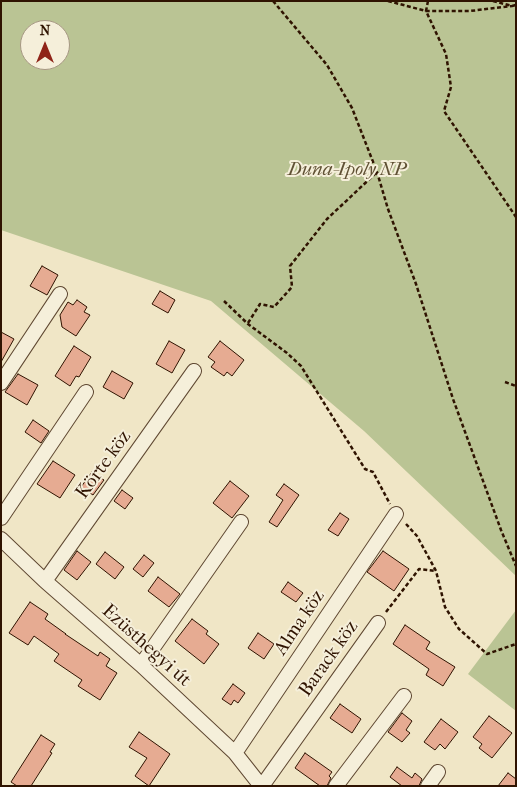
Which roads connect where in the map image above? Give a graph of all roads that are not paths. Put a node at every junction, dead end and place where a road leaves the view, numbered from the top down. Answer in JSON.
{"nodes":[{"id":1,"x":60,"y":294,"type":"dead end"},
{"id":2,"x":194,"y":372,"type":"dead end"},
{"id":3,"x":1,"y":383,"type":"edge"},
{"id":4,"x":86,"y":392,"type":"dead end"},
{"id":5,"x":396,"y":514,"type":"road end"},
{"id":6,"x":1,"y":518,"type":"edge"},
{"id":7,"x":241,"y":522,"type":"dead end"},
{"id":8,"x":1,"y":539,"type":"edge"},
{"id":9,"x":45,"y":581,"type":"junction"},
{"id":10,"x":378,"y":623,"type":"road end"},
{"id":11,"x":141,"y":665,"type":"junction"},
{"id":12,"x":404,"y":696,"type":"dead end"},
{"id":13,"x":234,"y":753,"type":"junction"},
{"id":14,"x":438,"y":772,"type":"dead end"},
{"id":15,"x":261,"y":786,"type":"edge"},
{"id":16,"x":336,"y":786,"type":"edge"},
{"id":17,"x":428,"y":786,"type":"edge"}],
"edges":[{"from":1,"to":3,"type":"street"},
{"from":2,"to":9,"type":"street","name":"Körte köz"},
{"from":4,"to":6,"type":"street"},
{"from":5,"to":13,"type":"street","name":"Alma köz"},
{"from":7,"to":11,"type":"street"},
{"from":8,"to":9,"type":"street","name":"Ezüsthegyi út"},
{"from":9,"to":11,"type":"street","name":"Ezüsthegyi út"},
{"from":10,"to":15,"type":"street","name":"Barack köz"},
{"from":11,"to":13,"type":"street","name":"Ezüsthegyi út"},
{"from":12,"to":16,"type":"street"},
{"from":13,"to":15,"type":"street","name":"Ezüsthegyi út"},
{"from":14,"to":17,"type":"street"}]}
